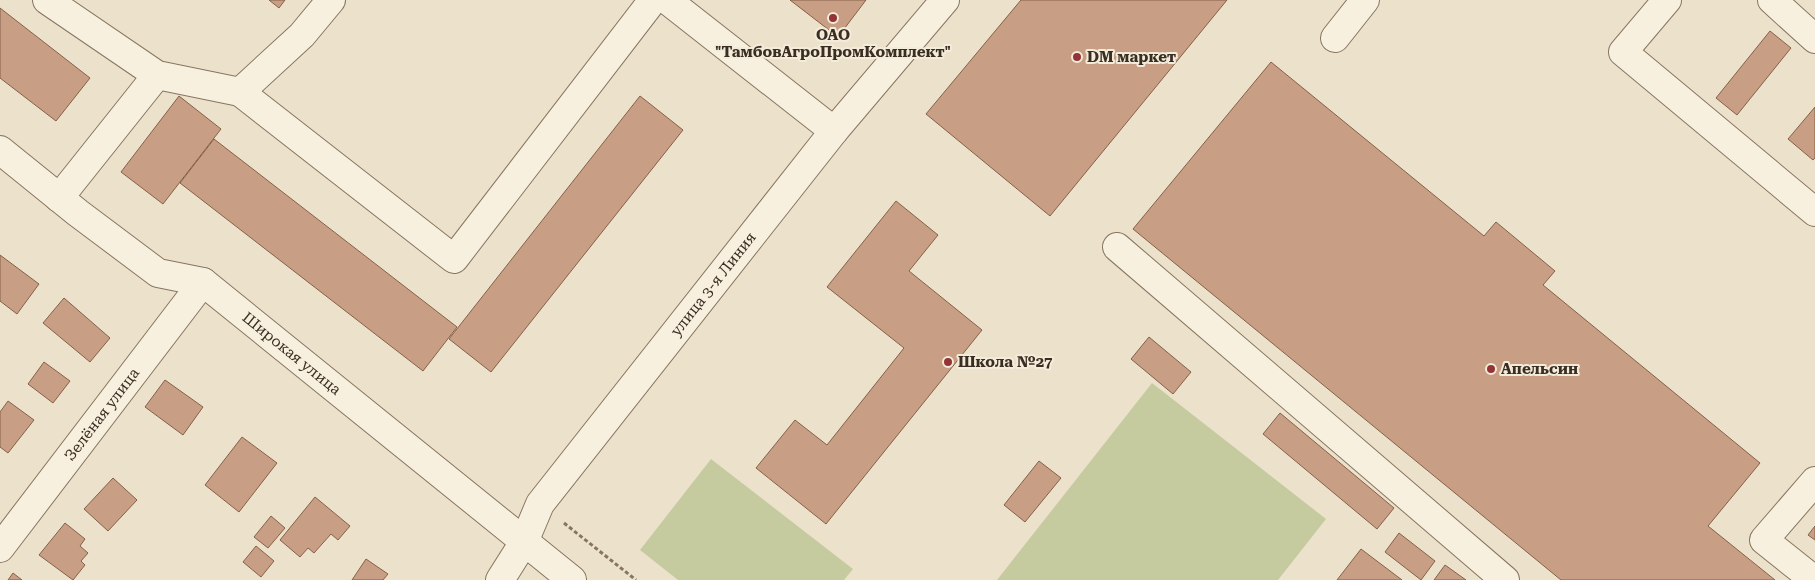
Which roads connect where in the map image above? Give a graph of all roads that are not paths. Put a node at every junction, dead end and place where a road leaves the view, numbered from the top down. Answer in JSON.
{"nodes":[{"id":1,"x":47,"y":0,"type":"edge"},
{"id":2,"x":331,"y":0,"type":"edge"},
{"id":3,"x":653,"y":0,"type":"edge"},
{"id":4,"x":667,"y":0,"type":"edge"},
{"id":5,"x":944,"y":0,"type":"edge"},
{"id":6,"x":1365,"y":0,"type":"edge"},
{"id":7,"x":1667,"y":0,"type":"edge"},
{"id":8,"x":1772,"y":0,"type":"edge"},
{"id":9,"x":1335,"y":38,"type":"dead end"},
{"id":10,"x":1815,"y":39,"type":"edge"},
{"id":11,"x":157,"y":75,"type":"junction"},
{"id":12,"x":240,"y":92,"type":"junction"},
{"id":13,"x":834,"y":131,"type":"junction"},
{"id":14,"x":0,"y":150,"type":"edge"},
{"id":15,"x":59,"y":198,"type":"junction"},
{"id":16,"x":1815,"y":212,"type":"edge"},
{"id":17,"x":1117,"y":247,"type":"dead end"},
{"id":18,"x":203,"y":282,"type":"junction"},
{"id":19,"x":1815,"y":481,"type":"edge"},
{"id":20,"x":524,"y":542,"type":"junction"},
{"id":21,"x":0,"y":548,"type":"edge"},
{"id":22,"x":500,"y":580,"type":"edge"},
{"id":23,"x":572,"y":580,"type":"edge"},
{"id":24,"x":1505,"y":580,"type":"edge"},
{"id":25,"x":1814,"y":580,"type":"edge"}],
"edges":[{"from":1,"to":11,"type":"street"},
{"from":2,"to":12,"type":"street"},
{"from":3,"to":12,"type":"street"},
{"from":4,"to":13,"type":"street"},
{"from":5,"to":13,"type":"street","name":"улица 3-я Линия"},
{"from":6,"to":9,"type":"street"},
{"from":7,"to":16,"type":"street"},
{"from":8,"to":10,"type":"street"},
{"from":11,"to":12,"type":"street"},
{"from":11,"to":15,"type":"street"},
{"from":13,"to":20,"type":"street","name":"улица 3-я Линия"},
{"from":14,"to":15,"type":"street","name":"Широкая улица"},
{"from":15,"to":18,"type":"street","name":"Широкая улица"},
{"from":17,"to":24,"type":"street"},
{"from":18,"to":20,"type":"street","name":"Широкая улица"},
{"from":18,"to":21,"type":"street","name":"Зелёная улица"},
{"from":19,"to":25,"type":"street"},
{"from":20,"to":22,"type":"street","name":"улица 3-я Линия"},
{"from":20,"to":23,"type":"street","name":"Широкая улица"}]}
